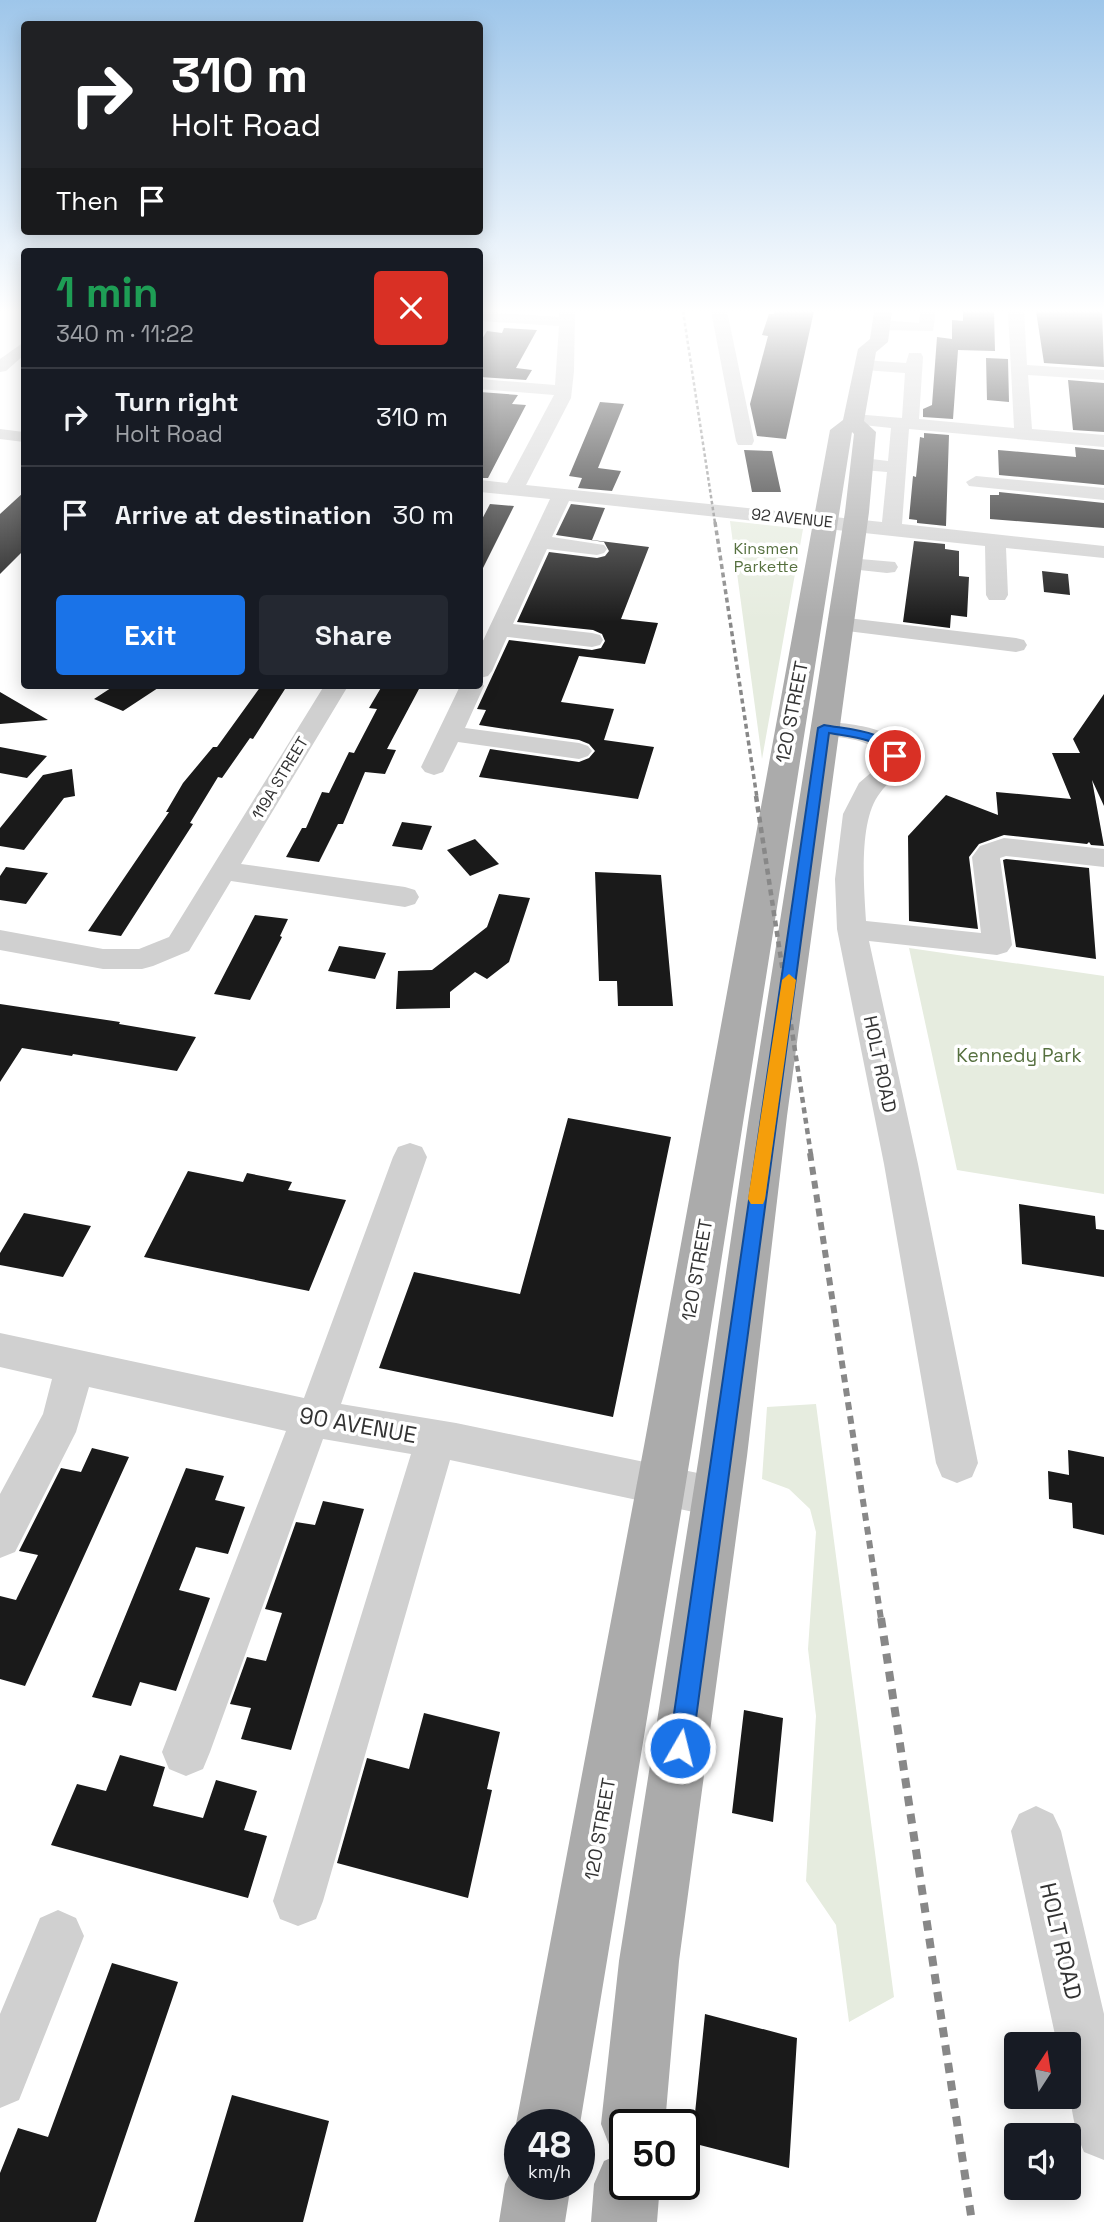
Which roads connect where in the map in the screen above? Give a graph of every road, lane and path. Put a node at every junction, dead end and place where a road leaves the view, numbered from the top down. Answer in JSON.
{"nodes":[{"id":1,"x":552,"y":415,"type":"edge"},
{"id":2,"x":740,"y":415,"type":"edge"},
{"id":3,"x":855,"y":415,"type":"edge"},
{"id":4,"x":907,"y":415,"type":"edge"},
{"id":5,"x":1022,"y":415,"type":"edge"},
{"id":6,"x":854,"y":421,"type":"junction"},
{"id":7,"x":905,"y":424,"type":"junction"},
{"id":8,"x":1023,"y":434,"type":"junction"},
{"id":9,"x":0,"y":435,"type":"edge"},
{"id":10,"x":21,"y":437,"type":"edge"},
{"id":11,"x":745,"y":441,"type":"dead end"},
{"id":12,"x":1104,"y":441,"type":"edge"},
{"id":13,"x":862,"y":469,"type":"junction"},
{"id":14,"x":897,"y":472,"type":"junction"},
{"id":15,"x":976,"y":482,"type":"dead end"},
{"id":16,"x":483,"y":485,"type":"edge"},
{"id":17,"x":514,"y":489,"type":"junction"},
{"id":18,"x":562,"y":494,"type":"junction"},
{"id":19,"x":1104,"y":494,"type":"edge"},
{"id":20,"x":824,"y":521,"type":"junction"},
{"id":21,"x":855,"y":525,"type":"junction"},
{"id":22,"x":891,"y":529,"type":"junction"},
{"id":23,"x":995,"y":541,"type":"junction"},
{"id":24,"x":540,"y":542,"type":"junction"},
{"id":25,"x":597,"y":549,"type":"dead end"},
{"id":26,"x":1104,"y":552,"type":"edge"},
{"id":27,"x":848,"y":564,"type":"junction"},
{"id":28,"x":887,"y":568,"type":"dead end"},
{"id":29,"x":997,"y":595,"type":"dead end"},
{"id":30,"x":839,"y":624,"type":"junction"},
{"id":31,"x":499,"y":629,"type":"junction"},
{"id":32,"x":592,"y":640,"type":"dead end"},
{"id":33,"x":1016,"y":645,"type":"dead end"},
{"id":34,"x":483,"y":664,"type":"edge"},
{"id":35,"x":334,"y":689,"type":"edge"},
{"id":36,"x":471,"y":689,"type":"edge"},
{"id":37,"x":789,"y":723,"type":"junction"},
{"id":38,"x":824,"y":728,"type":"junction"},
{"id":39,"x":450,"y":733,"type":"junction"},
{"id":40,"x":579,"y":751,"type":"dead end"},
{"id":41,"x":434,"y":767,"type":"dead end"},
{"id":42,"x":1104,"y":858,"type":"edge"},
{"id":43,"x":224,"y":871,"type":"junction"},
{"id":44,"x":405,"y":898,"type":"dead end"},
{"id":45,"x":852,"y":929,"type":"junction"},
{"id":46,"x":0,"y":940,"type":"edge"},
{"id":47,"x":734,"y":1052,"type":"junction"},
{"id":48,"x":768,"y":1116,"type":"junction"},
{"id":49,"x":410,"y":1157,"type":"dead end"},
{"id":50,"x":0,"y":1350,"type":"edge"},
{"id":51,"x":75,"y":1366,"type":"junction"},
{"id":52,"x":313,"y":1418,"type":"junction"},
{"id":53,"x":436,"y":1439,"type":"junction"},
{"id":54,"x":957,"y":1463,"type":"dead end"},
{"id":55,"x":688,"y":1491,"type":"junction"},
{"id":56,"x":0,"y":1537,"type":"edge"},
{"id":57,"x":186,"y":1752,"type":"dead end"},
{"id":58,"x":1036,"y":1831,"type":"dead end"},
{"id":59,"x":298,"y":1901,"type":"dead end"},
{"id":60,"x":58,"y":1936,"type":"dead end"},
{"id":61,"x":0,"y":2081,"type":"edge"},
{"id":62,"x":551,"y":2109,"type":"edge"},
{"id":63,"x":634,"y":2109,"type":"edge"},
{"id":64,"x":1103,"y":2120,"type":"edge"},
{"id":65,"x":535,"y":2200,"type":"edge"},
{"id":66,"x":626,"y":2200,"type":"edge"},
{"id":67,"x":532,"y":2222,"type":"edge"},
{"id":68,"x":624,"y":2222,"type":"edge"}],
"edges":[{"from":1,"to":17,"type":"street"},
{"from":2,"to":11,"type":"street"},
{"from":3,"to":6,"type":"main road","name":"120 STREET"},
{"from":4,"to":7,"type":"street"},
{"from":5,"to":8,"type":"street"},
{"from":6,"to":7,"type":"street"},
{"from":6,"to":13,"type":"main road","name":"120 STREET"},
{"from":6,"to":20,"type":"main road","name":"120 STREET"},
{"from":7,"to":8,"type":"street"},
{"from":7,"to":14,"type":"street"},
{"from":8,"to":12,"type":"street"},
{"from":9,"to":10,"type":"street"},
{"from":13,"to":14,"type":"street"},
{"from":13,"to":21,"type":"main road","name":"120 STREET"},
{"from":14,"to":22,"type":"street"},
{"from":15,"to":19,"type":"street"},
{"from":16,"to":17,"type":"street","name":"92 AVENUE"},
{"from":17,"to":18,"type":"street","name":"92 AVENUE"},
{"from":18,"to":20,"type":"street","name":"92 AVENUE"},
{"from":18,"to":24,"type":"street"},
{"from":20,"to":21,"type":"street","name":"92 AVENUE"},
{"from":20,"to":37,"type":"main road","name":"120 STREET"},
{"from":21,"to":22,"type":"street","name":"92 AVENUE"},
{"from":21,"to":27,"type":"main road","name":"120 STREET"},
{"from":22,"to":23,"type":"street","name":"92 AVENUE"},
{"from":23,"to":26,"type":"street","name":"92 AVENUE"},
{"from":23,"to":29,"type":"street"},
{"from":24,"to":25,"type":"street"},
{"from":24,"to":31,"type":"street"},
{"from":27,"to":28,"type":"street"},
{"from":27,"to":30,"type":"main road","name":"120 STREET"},
{"from":30,"to":33,"type":"street"},
{"from":30,"to":38,"type":"main road","name":"120 STREET"},
{"from":31,"to":32,"type":"street"},
{"from":31,"to":34,"type":"street"},
{"from":35,"to":43,"type":"street","name":"119A STREET"},
{"from":36,"to":39,"type":"street"},
{"from":37,"to":38,"type":"main road"},
{"from":37,"to":47,"type":"main road","name":"120 STREET"},
{"from":38,"to":45,"type":"street","name":"HOLT ROAD"},
{"from":38,"to":48,"type":"main road","name":"120 STREET"},
{"from":39,"to":40,"type":"street"},
{"from":39,"to":41,"type":"street"},
{"from":42,"to":45,"type":"street"},
{"from":43,"to":44,"type":"street"},
{"from":43,"to":46,"type":"street","name":"119A STREET"},
{"from":45,"to":54,"type":"street","name":"HOLT ROAD"},
{"from":47,"to":48,"type":"main road"},
{"from":47,"to":55,"type":"main road","name":"120 STREET"},
{"from":48,"to":55,"type":"main road","name":"120 STREET"},
{"from":49,"to":52,"type":"street"},
{"from":50,"to":51,"type":"street","name":"90 AVENUE"},
{"from":51,"to":52,"type":"street","name":"90 AVENUE"},
{"from":51,"to":56,"type":"street"},
{"from":52,"to":53,"type":"street","name":"90 AVENUE"},
{"from":52,"to":57,"type":"street"},
{"from":53,"to":55,"type":"street","name":"90 AVENUE"},
{"from":53,"to":59,"type":"street"},
{"from":55,"to":62,"type":"main road","name":"120 STREET"},
{"from":55,"to":63,"type":"main road","name":"120 STREET"},
{"from":58,"to":64,"type":"street","name":"HOLT ROAD"},
{"from":60,"to":61,"type":"street"},
{"from":65,"to":67,"type":"main road"},
{"from":66,"to":68,"type":"main road"}]}
